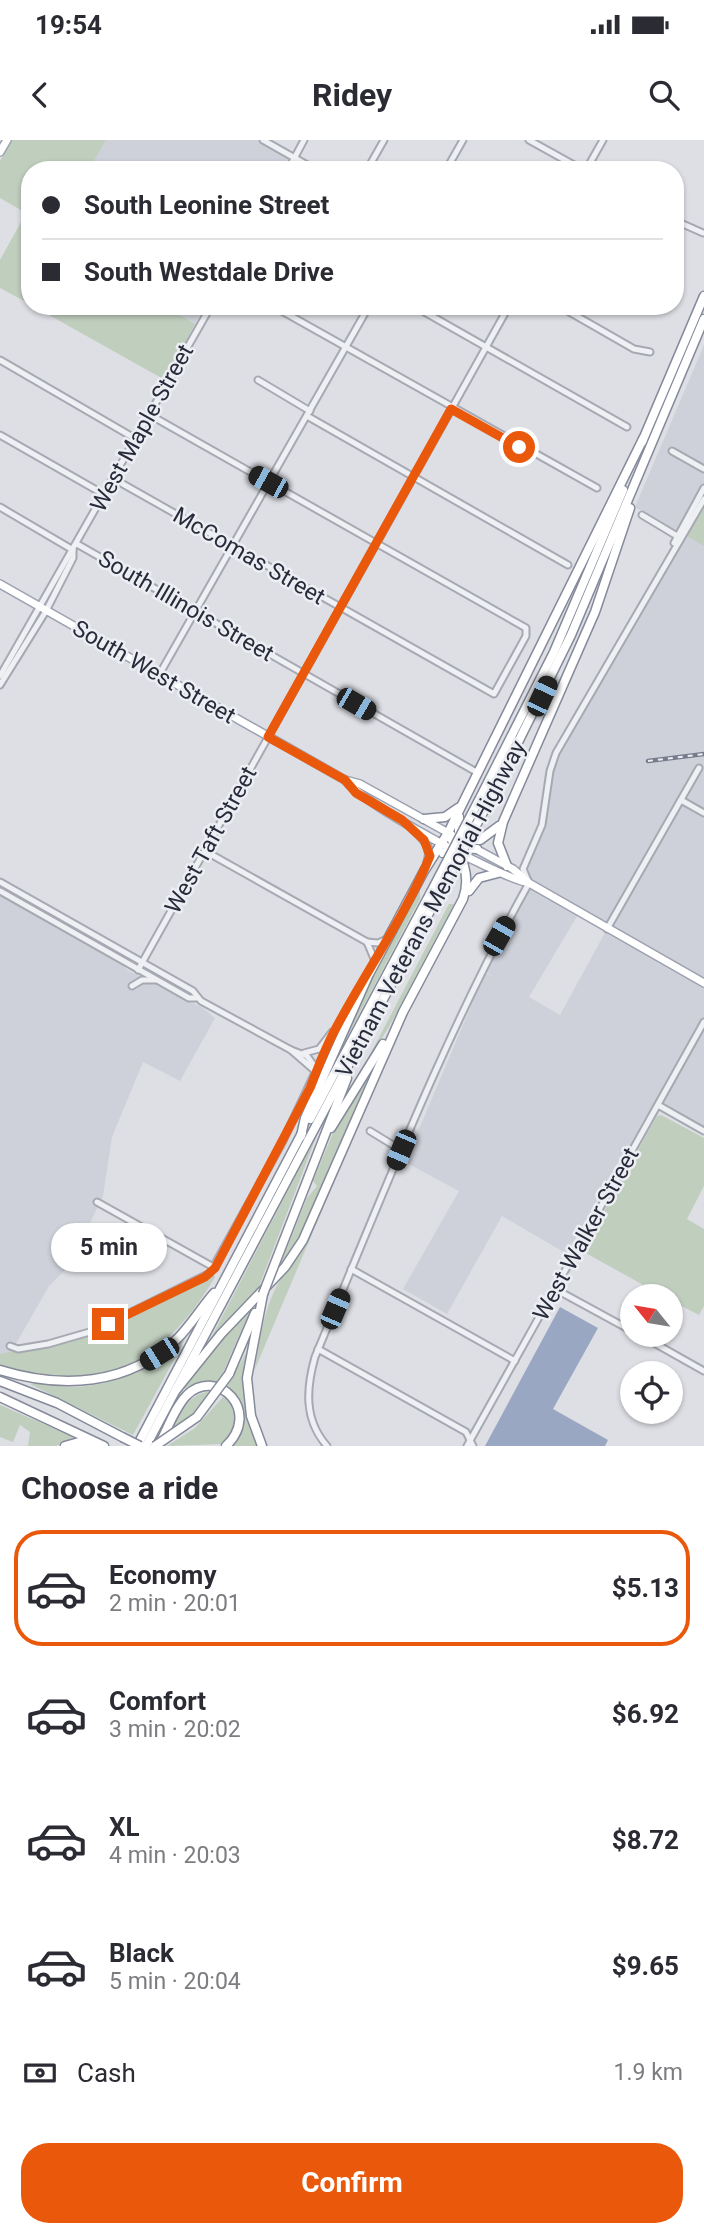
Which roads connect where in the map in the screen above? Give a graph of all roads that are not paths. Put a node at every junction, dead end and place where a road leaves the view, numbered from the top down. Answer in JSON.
{"nodes":[{"id":1,"x":263,"y":140,"type":"edge"},
{"id":2,"x":304,"y":140,"type":"edge"},
{"id":3,"x":384,"y":140,"type":"edge"},
{"id":4,"x":463,"y":140,"type":"edge"},
{"id":5,"x":529,"y":140,"type":"edge"},
{"id":6,"x":603,"y":140,"type":"edge"},
{"id":7,"x":5,"y":141,"type":"edge"},
{"id":8,"x":0,"y":152,"type":"edge"},
{"id":9,"x":294,"y":158,"type":"junction"},
{"id":10,"x":292,"y":161,"type":"edge"},
{"id":11,"x":300,"y":161,"type":"edge"},
{"id":12,"x":372,"y":161,"type":"edge"},
{"id":13,"x":452,"y":161,"type":"edge"},
{"id":14,"x":568,"y":161,"type":"edge"},
{"id":15,"x":590,"y":161,"type":"edge"},
{"id":16,"x":684,"y":224,"type":"edge"},
{"id":17,"x":704,"y":233,"type":"edge"},
{"id":18,"x":704,"y":296,"type":"edge"},
{"id":19,"x":206,"y":315,"type":"edge"},
{"id":20,"x":288,"y":315,"type":"edge"},
{"id":21,"x":364,"y":315,"type":"edge"},
{"id":22,"x":430,"y":315,"type":"edge"},
{"id":23,"x":504,"y":315,"type":"edge"},
{"id":24,"x":575,"y":315,"type":"edge"},
{"id":25,"x":704,"y":319,"type":"edge"},
{"id":26,"x":486,"y":347,"type":"junction"},
{"id":27,"x":345,"y":348,"type":"junction"},
{"id":28,"x":650,"y":352,"type":"dead end"},
{"id":29,"x":0,"y":360,"type":"edge"},
{"id":30,"x":258,"y":380,"type":"dead end"},
{"id":31,"x":451,"y":409,"type":"junction"},
{"id":32,"x":308,"y":413,"type":"junction"},
{"id":33,"x":150,"y":415,"type":"junction"},
{"id":34,"x":627,"y":427,"type":"dead end"},
{"id":35,"x":0,"y":435,"type":"edge"},
{"id":36,"x":136,"y":439,"type":"junction"},
{"id":37,"x":643,"y":439,"type":"junction"},
{"id":38,"x":672,"y":451,"type":"dead end"},
{"id":39,"x":704,"y":469,"type":"edge"},
{"id":40,"x":413,"y":477,"type":"junction"},
{"id":41,"x":114,"y":479,"type":"junction"},
{"id":42,"x":636,"y":481,"type":"junction"},
{"id":43,"x":268,"y":482,"type":"junction"},
{"id":44,"x":597,"y":488,"type":"dead end"},
{"id":45,"x":704,"y":488,"type":"edge"},
{"id":46,"x":105,"y":495,"type":"junction"},
{"id":47,"x":704,"y":499,"type":"edge"},
{"id":48,"x":0,"y":507,"type":"edge"},
{"id":49,"x":642,"y":515,"type":"dead end"},
{"id":50,"x":677,"y":536,"type":"junction"},
{"id":51,"x":377,"y":542,"type":"junction"},
{"id":52,"x":75,"y":547,"type":"junction"},
{"id":53,"x":231,"y":547,"type":"junction"},
{"id":54,"x":670,"y":553,"type":"junction"},
{"id":55,"x":568,"y":565,"type":"dead end"},
{"id":56,"x":0,"y":584,"type":"edge"},
{"id":57,"x":37,"y":606,"type":"junction"},
{"id":58,"x":340,"y":608,"type":"junction"},
{"id":59,"x":46,"y":611,"type":"junction"},
{"id":60,"x":195,"y":611,"type":"junction"},
{"id":61,"x":22,"y":635,"type":"junction"},
{"id":62,"x":29,"y":640,"type":"junction"},
{"id":63,"x":3,"y":662,"type":"edge"},
{"id":64,"x":12,"y":668,"type":"junction"},
{"id":65,"x":304,"y":673,"type":"junction"},
{"id":66,"x":0,"y":676,"type":"edge"},
{"id":67,"x":159,"y":676,"type":"junction"},
{"id":68,"x":0,"y":685,"type":"edge"},
{"id":69,"x":268,"y":737,"type":"junction"},
{"id":70,"x":699,"y":768,"type":"dead end"},
{"id":71,"x":478,"y":773,"type":"junction"},
{"id":72,"x":345,"y":780,"type":"junction"},
{"id":73,"x":469,"y":790,"type":"junction"},
{"id":74,"x":484,"y":800,"type":"junction"},
{"id":75,"x":681,"y":800,"type":"junction"},
{"id":76,"x":462,"y":804,"type":"junction"},
{"id":77,"x":704,"y":813,"type":"edge"},
{"id":78,"x":424,"y":819,"type":"junction"},
{"id":79,"x":402,"y":820,"type":"junction"},
{"id":80,"x":503,"y":821,"type":"junction"},
{"id":81,"x":457,"y":826,"type":"junction"},
{"id":82,"x":448,"y":833,"type":"junction"},
{"id":83,"x":478,"y":845,"type":"junction"},
{"id":84,"x":457,"y":848,"type":"junction"},
{"id":85,"x":205,"y":850,"type":"junction"},
{"id":86,"x":507,"y":866,"type":"junction"},
{"id":87,"x":426,"y":867,"type":"junction"},
{"id":88,"x":498,"y":873,"type":"junction"},
{"id":89,"x":0,"y":882,"type":"edge"},
{"id":90,"x":529,"y":883,"type":"junction"},
{"id":91,"x":0,"y":891,"type":"edge"},
{"id":92,"x":435,"y":893,"type":"junction"},
{"id":93,"x":463,"y":899,"type":"junction"},
{"id":94,"x":607,"y":929,"type":"junction"},
{"id":95,"x":388,"y":938,"type":"junction"},
{"id":96,"x":367,"y":942,"type":"junction"},
{"id":97,"x":408,"y":953,"type":"junction"},
{"id":98,"x":142,"y":962,"type":"junction"},
{"id":99,"x":375,"y":962,"type":"junction"},
{"id":100,"x":138,"y":970,"type":"junction"},
{"id":101,"x":369,"y":975,"type":"junction"},
{"id":102,"x":156,"y":980,"type":"junction"},
{"id":103,"x":704,"y":983,"type":"edge"},
{"id":104,"x":132,"y":986,"type":"dead end"},
{"id":105,"x":197,"y":998,"type":"junction"},
{"id":106,"x":403,"y":1012,"type":"junction"},
{"id":107,"x":704,"y":1023,"type":"edge"},
{"id":108,"x":335,"y":1030,"type":"junction"},
{"id":109,"x":290,"y":1050,"type":"junction"},
{"id":110,"x":304,"y":1053,"type":"junction"},
{"id":111,"x":314,"y":1070,"type":"junction"},
{"id":112,"x":658,"y":1105,"type":"junction"},
{"id":113,"x":370,"y":1131,"type":"dead end"},
{"id":114,"x":704,"y":1132,"type":"edge"},
{"id":115,"x":301,"y":1136,"type":"junction"},
{"id":116,"x":401,"y":1150,"type":"junction"},
{"id":117,"x":313,"y":1165,"type":"junction"},
{"id":118,"x":97,"y":1202,"type":"dead end"},
{"id":119,"x":215,"y":1268,"type":"junction"},
{"id":120,"x":351,"y":1269,"type":"junction"},
{"id":121,"x":225,"y":1280,"type":"junction"},
{"id":122,"x":555,"y":1289,"type":"junction"},
{"id":123,"x":263,"y":1294,"type":"junction"},
{"id":124,"x":620,"y":1324,"type":"edge"},
{"id":125,"x":10,"y":1346,"type":"dead end"},
{"id":126,"x":663,"y":1348,"type":"edge"},
{"id":127,"x":318,"y":1349,"type":"junction"},
{"id":128,"x":515,"y":1361,"type":"junction"},
{"id":129,"x":0,"y":1370,"type":"edge"},
{"id":130,"x":704,"y":1371,"type":"edge"},
{"id":131,"x":0,"y":1381,"type":"edge"},
{"id":132,"x":176,"y":1390,"type":"junction"},
{"id":133,"x":0,"y":1397,"type":"edge"},
{"id":134,"x":472,"y":1443,"type":"edge"},
{"id":135,"x":65,"y":1446,"type":"edge"},
{"id":136,"x":96,"y":1446,"type":"edge"},
{"id":137,"x":104,"y":1446,"type":"edge"},
{"id":138,"x":138,"y":1446,"type":"edge"},
{"id":139,"x":146,"y":1446,"type":"edge"},
{"id":140,"x":156,"y":1446,"type":"edge"},
{"id":141,"x":226,"y":1446,"type":"edge"},
{"id":142,"x":262,"y":1446,"type":"edge"},
{"id":143,"x":327,"y":1446,"type":"edge"},
{"id":144,"x":467,"y":1446,"type":"edge"}],
"edges":[{"from":1,"to":9,"type":"street"},
{"from":2,"to":9,"type":"street"},
{"from":3,"to":12,"type":"street"},
{"from":4,"to":13,"type":"street"},
{"from":5,"to":14,"type":"street"},
{"from":6,"to":15,"type":"street"},
{"from":7,"to":8,"type":"main road"},
{"from":9,"to":10,"type":"street"},
{"from":9,"to":11,"type":"street"},
{"from":16,"to":17,"type":"street"},
{"from":18,"to":37,"type":"highway","name":"Vietnam Veterans Memorial Highway"},
{"from":19,"to":33,"type":"street","name":"West Maple Street"},
{"from":20,"to":27,"type":"street"},
{"from":21,"to":27,"type":"street"},
{"from":22,"to":26,"type":"street"},
{"from":23,"to":26,"type":"street","name":"West Taft Street"},
{"from":24,"to":28,"type":"street"},
{"from":25,"to":42,"type":"highway","name":"Vietnam Veterans Memorial Highway"},
{"from":26,"to":31,"type":"street","name":"West Taft Street"},
{"from":26,"to":34,"type":"street"},
{"from":27,"to":31,"type":"street"},
{"from":27,"to":32,"type":"street"},
{"from":29,"to":36,"type":"street"},
{"from":30,"to":32,"type":"street"},
{"from":31,"to":40,"type":"street","name":"West Taft Street"},
{"from":31,"to":44,"type":"street"},
{"from":32,"to":40,"type":"street"},
{"from":32,"to":43,"type":"street"},
{"from":33,"to":36,"type":"street","name":"West Maple Street"},
{"from":33,"to":43,"type":"street"},
{"from":35,"to":46,"type":"street"},
{"from":36,"to":41,"type":"street","name":"West Maple Street"},
{"from":37,"to":71,"type":"highway"},
{"from":37,"to":74,"type":"highway","name":"Vietnam Veterans Memorial Highway"},
{"from":38,"to":39,"type":"street"},
{"from":40,"to":51,"type":"street","name":"West Taft Street"},
{"from":40,"to":55,"type":"street"},
{"from":41,"to":46,"type":"street","name":"West Maple Street"},
{"from":41,"to":53,"type":"street","name":"McComas Street"},
{"from":42,"to":74,"type":"highway","name":"Vietnam Veterans Memorial Highway"},
{"from":42,"to":80,"type":"highway"},
{"from":43,"to":51,"type":"street"},
{"from":43,"to":53,"type":"street"},
{"from":45,"to":50,"type":"street"},
{"from":46,"to":52,"type":"street","name":"West Maple Street"},
{"from":47,"to":54,"type":"street"},
{"from":48,"to":52,"type":"street","name":"South Illinois Street"},
{"from":49,"to":50,"type":"street"},
{"from":50,"to":54,"type":"street"},
{"from":51,"to":58,"type":"street","name":"West Taft Street"},
{"from":51,"to":58,"type":"street","name":"McComas Street"},
{"from":52,"to":57,"type":"street","name":"West Maple Street"},
{"from":52,"to":59,"type":"street","name":"West Maple Street"},
{"from":52,"to":60,"type":"street","name":"South Illinois Street"},
{"from":53,"to":58,"type":"street","name":"McComas Street"},
{"from":53,"to":60,"type":"street"},
{"from":54,"to":90,"type":"street"},
{"from":56,"to":57,"type":"main road","name":"South West Street"},
{"from":57,"to":59,"type":"main road","name":"South West Street"},
{"from":57,"to":61,"type":"street","name":"West Maple Street"},
{"from":58,"to":65,"type":"street","name":"West Taft Street"},
{"from":59,"to":62,"type":"street","name":"West Maple Street"},
{"from":59,"to":67,"type":"main road","name":"South West Street"},
{"from":60,"to":65,"type":"street","name":"South Illinois Street"},
{"from":60,"to":67,"type":"street"},
{"from":61,"to":62,"type":"street"},
{"from":61,"to":63,"type":"street","name":"West Maple Street"},
{"from":62,"to":64,"type":"street","name":"West Maple Street"},
{"from":63,"to":64,"type":"street"},
{"from":63,"to":66,"type":"street","name":"West Maple Street"},
{"from":64,"to":68,"type":"street","name":"West Maple Street"},
{"from":65,"to":69,"type":"street","name":"West Taft Street"},
{"from":65,"to":71,"type":"street","name":"South Illinois Street"},
{"from":67,"to":69,"type":"main road","name":"South West Street"},
{"from":69,"to":72,"type":"main road","name":"South West Street"},
{"from":69,"to":85,"type":"street","name":"West Taft Street"},
{"from":70,"to":75,"type":"street"},
{"from":71,"to":73,"type":"highway"},
{"from":72,"to":78,"type":"main road","name":"South West Street"},
{"from":72,"to":79,"type":"main road","name":"South West Street"},
{"from":73,"to":76,"type":"highway"},
{"from":73,"to":78,"type":"highway"},
{"from":74,"to":92,"type":"highway","name":"Vietnam Veterans Memorial Highway","bridge":true},
{"from":75,"to":77,"type":"street"},
{"from":75,"to":94,"type":"street"},
{"from":76,"to":81,"type":"highway"},
{"from":76,"to":82,"type":"highway"},
{"from":78,"to":82,"type":"main road","name":"South West Street"},
{"from":79,"to":84,"type":"main road","name":"South West Street"},
{"from":79,"to":87,"type":"main road"},
{"from":80,"to":83,"type":"highway"},
{"from":80,"to":86,"type":"highway"},
{"from":81,"to":83,"type":"highway"},
{"from":81,"to":84,"type":"highway"},
{"from":82,"to":84,"type":"highway"},
{"from":83,"to":84,"type":"highway"},
{"from":83,"to":86,"type":"main road","name":"South West Street"},
{"from":84,"to":87,"type":"highway"},
{"from":84,"to":88,"type":"main road","name":"South West Street"},
{"from":84,"to":93,"type":"highway"},
{"from":85,"to":96,"type":"street"},
{"from":85,"to":98,"type":"street","name":"West Taft Street"},
{"from":86,"to":90,"type":"main road","name":"South West Street"},
{"from":87,"to":95,"type":"highway"},
{"from":88,"to":90,"type":"main road","name":"South West Street"},
{"from":88,"to":93,"type":"highway"},
{"from":89,"to":98,"type":"street"},
{"from":90,"to":94,"type":"main road","name":"South West Street"},
{"from":90,"to":116,"type":"street"},
{"from":91,"to":100,"type":"street"},
{"from":92,"to":97,"type":"highway","name":"Vietnam Veterans Memorial Highway"},
{"from":92,"to":115,"type":"highway","name":"Vietnam Veterans Memorial Highway"},
{"from":93,"to":106,"type":"highway"},
{"from":94,"to":103,"type":"main road","name":"South West Street"},
{"from":95,"to":96,"type":"street"},
{"from":95,"to":99,"type":"highway"},
{"from":96,"to":99,"type":"street"},
{"from":97,"to":117,"type":"highway"},
{"from":97,"to":132,"type":"highway","name":"Vietnam Veterans Memorial Highway"},
{"from":98,"to":100,"type":"street","name":"West Taft Street"},
{"from":98,"to":105,"type":"street"},
{"from":99,"to":101,"type":"highway"},
{"from":100,"to":102,"type":"street"},
{"from":101,"to":108,"type":"street"},
{"from":101,"to":115,"type":"highway"},
{"from":102,"to":104,"type":"street"},
{"from":102,"to":105,"type":"street"},
{"from":105,"to":109,"type":"street"},
{"from":106,"to":117,"type":"highway"},
{"from":106,"to":132,"type":"highway"},
{"from":107,"to":112,"type":"street","name":"West Walker Street"},
{"from":108,"to":110,"type":"street"},
{"from":108,"to":111,"type":"street"},
{"from":109,"to":110,"type":"street"},
{"from":109,"to":111,"type":"street"},
{"from":110,"to":111,"type":"street"},
{"from":111,"to":119,"type":"street"},
{"from":112,"to":114,"type":"street"},
{"from":112,"to":122,"type":"street","name":"West Walker Street"},
{"from":113,"to":116,"type":"street"},
{"from":115,"to":121,"type":"highway","name":"Vietnam Veterans Memorial Highway"},
{"from":116,"to":120,"type":"street"},
{"from":117,"to":123,"type":"highway","bridge":true},
{"from":118,"to":119,"type":"street"},
{"from":119,"to":125,"type":"street"},
{"from":120,"to":127,"type":"street"},
{"from":120,"to":128,"type":"street"},
{"from":121,"to":129,"type":"highway"},
{"from":121,"to":138,"type":"highway","name":"Vietnam Veterans Memorial Highway"},
{"from":122,"to":124,"type":"street"},
{"from":122,"to":128,"type":"street","name":"West Walker Street"},
{"from":123,"to":140,"type":"highway","bridge":true},
{"from":123,"to":142,"type":"highway"},
{"from":126,"to":130,"type":"street"},
{"from":127,"to":134,"type":"street"},
{"from":127,"to":143,"type":"street"},
{"from":128,"to":134,"type":"street","name":"West Walker Street"},
{"from":131,"to":138,"type":"highway","bridge":true},
{"from":132,"to":139,"type":"highway","name":"Vietnam Veterans Memorial Highway"},
{"from":133,"to":137,"type":"highway"},
{"from":134,"to":144,"type":"street","name":"West Walker Street"},
{"from":135,"to":136,"type":"highway"},
{"from":140,"to":141,"type":"highway"}]}
